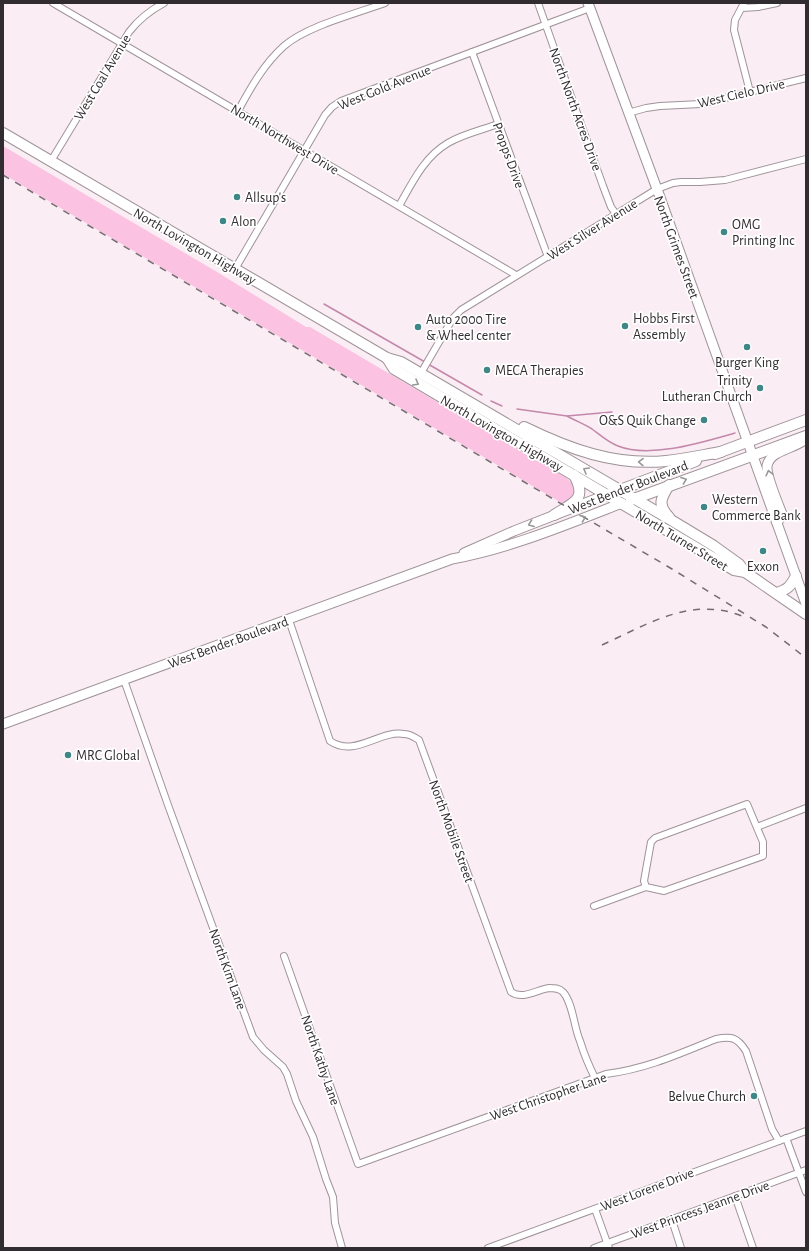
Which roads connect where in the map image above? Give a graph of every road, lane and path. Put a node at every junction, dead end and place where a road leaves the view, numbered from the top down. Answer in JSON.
{"nodes":[{"id":1,"x":54,"y":3,"type":"edge"},
{"id":2,"x":164,"y":3,"type":"edge"},
{"id":3,"x":385,"y":3,"type":"edge"},
{"id":4,"x":538,"y":3,"type":"edge"},
{"id":5,"x":777,"y":3,"type":"edge"},
{"id":6,"x":743,"y":5,"type":"edge"},
{"id":7,"x":589,"y":6,"type":"edge"},
{"id":8,"x":546,"y":25,"type":"junction"},
{"id":9,"x":122,"y":43,"type":"junction"},
{"id":10,"x":472,"y":52,"type":"junction"},
{"id":11,"x":806,"y":78,"type":"edge"},
{"id":12,"x":750,"y":92,"type":"junction"},
{"id":13,"x":238,"y":111,"type":"junction"},
{"id":14,"x":628,"y":113,"type":"junction"},
{"id":15,"x":498,"y":124,"type":"junction"},
{"id":16,"x":3,"y":133,"type":"edge"},
{"id":17,"x":305,"y":150,"type":"junction"},
{"id":18,"x":806,"y":160,"type":"edge"},
{"id":19,"x":51,"y":161,"type":"junction"},
{"id":20,"x":657,"y":189,"type":"junction"},
{"id":21,"x":399,"y":206,"type":"junction"},
{"id":22,"x":616,"y":214,"type":"junction"},
{"id":23,"x":548,"y":257,"type":"junction"},
{"id":24,"x":235,"y":269,"type":"junction"},
{"id":25,"x":516,"y":276,"type":"junction"},
{"id":26,"x":386,"y":358,"type":"junction"},
{"id":27,"x":420,"y":373,"type":"junction"},
{"id":28,"x":500,"y":420,"type":"junction"},
{"id":29,"x":806,"y":420,"type":"edge"},
{"id":30,"x":806,"y":437,"type":"edge"},
{"id":31,"x":747,"y":442,"type":"junction"},
{"id":32,"x":721,"y":452,"type":"junction"},
{"id":33,"x":752,"y":455,"type":"junction"},
{"id":34,"x":574,"y":475,"type":"junction"},
{"id":35,"x":670,"y":485,"type":"junction"},
{"id":36,"x":620,"y":490,"type":"junction"},
{"id":37,"x":608,"y":495,"type":"junction"},
{"id":38,"x":634,"y":498,"type":"junction"},
{"id":39,"x":622,"y":503,"type":"junction"},
{"id":40,"x":554,"y":515,"type":"junction"},
{"id":41,"x":671,"y":520,"type":"junction"},
{"id":42,"x":776,"y":523,"type":"junction"},
{"id":43,"x":452,"y":560,"type":"junction"},
{"id":44,"x":744,"y":572,"type":"junction"},
{"id":45,"x":800,"y":582,"type":"edge"},
{"id":46,"x":777,"y":593,"type":"junction"},
{"id":47,"x":806,"y":604,"type":"edge"},
{"id":48,"x":806,"y":614,"type":"edge"},
{"id":49,"x":289,"y":620,"type":"junction"},
{"id":50,"x":124,"y":680,"type":"junction"},
{"id":51,"x":3,"y":724,"type":"edge"},
{"id":52,"x":806,"y":808,"type":"edge"},
{"id":53,"x":757,"y":826,"type":"junction"},
{"id":54,"x":646,"y":887,"type":"junction"},
{"id":55,"x":594,"y":906,"type":"dead end"},
{"id":56,"x":284,"y":956,"type":"dead end"},
{"id":57,"x":595,"y":1078,"type":"junction"},
{"id":58,"x":806,"y":1131,"type":"edge"},
{"id":59,"x":786,"y":1138,"type":"junction"},
{"id":60,"x":779,"y":1141,"type":"junction"},
{"id":61,"x":358,"y":1164,"type":"joint"},
{"id":62,"x":806,"y":1170,"type":"edge"},
{"id":63,"x":799,"y":1173,"type":"junction"},
{"id":64,"x":806,"y":1192,"type":"edge"},
{"id":65,"x":735,"y":1196,"type":"junction"},
{"id":66,"x":595,"y":1209,"type":"junction"},
{"id":67,"x":672,"y":1220,"type":"junction"},
{"id":68,"x":608,"y":1246,"type":"edge"},
{"id":69,"x":342,"y":1248,"type":"edge"},
{"id":70,"x":488,"y":1248,"type":"edge"},
{"id":71,"x":594,"y":1248,"type":"edge"},
{"id":72,"x":682,"y":1248,"type":"edge"},
{"id":73,"x":754,"y":1248,"type":"edge"}],
"edges":[{"from":1,"to":9,"type":"street","name":"North Northwest Drive"},
{"from":2,"to":9,"type":"street","name":"West Coal Avenue"},
{"from":3,"to":13,"type":"street"},
{"from":4,"to":8,"type":"street","name":"North North Acres Drive"},
{"from":5,"to":6,"type":"street"},
{"from":6,"to":12,"type":"street"},
{"from":7,"to":8,"type":"street","name":"West Gold Avenue"},
{"from":7,"to":14,"type":"main road","name":"North Grimes Street"},
{"from":8,"to":10,"type":"street","name":"West Gold Avenue"},
{"from":8,"to":22,"type":"street","name":"North North Acres Drive"},
{"from":9,"to":13,"type":"street","name":"North Northwest Drive"},
{"from":9,"to":19,"type":"street","name":"West Coal Avenue"},
{"from":10,"to":15,"type":"street","name":"Propps Drive"},
{"from":10,"to":17,"type":"street","name":"West Gold Avenue"},
{"from":11,"to":12,"type":"street","name":"West Cielo Drive"},
{"from":12,"to":14,"type":"street","name":"West Cielo Drive"},
{"from":13,"to":17,"type":"street","name":"North Northwest Drive"},
{"from":14,"to":20,"type":"main road","name":"North Grimes Street"},
{"from":15,"to":21,"type":"street"},
{"from":15,"to":23,"type":"street","name":"Propps Drive"},
{"from":16,"to":19,"type":"main road","name":"North Lovington Highway"},
{"from":17,"to":21,"type":"street","name":"North Northwest Drive"},
{"from":17,"to":24,"type":"street","name":"West Gold Avenue"},
{"from":18,"to":20,"type":"street","name":"West Silver Avenue"},
{"from":19,"to":24,"type":"main road","name":"North Lovington Highway"},
{"from":20,"to":22,"type":"street","name":"West Silver Avenue"},
{"from":20,"to":31,"type":"main road","name":"North Grimes Street"},
{"from":21,"to":25,"type":"street","name":"North Northwest Drive"},
{"from":22,"to":23,"type":"street","name":"West Silver Avenue"},
{"from":23,"to":25,"type":"street","name":"West Silver Avenue"},
{"from":24,"to":26,"type":"main road","name":"North Lovington Highway"},
{"from":25,"to":27,"type":"street","name":"West Silver Avenue"},
{"from":26,"to":27,"type":"main road","name":"North Lovington Highway"},
{"from":26,"to":34,"type":"main road","name":"North Lovington Highway","one_way":true},
{"from":27,"to":28,"type":"main road","name":"North Lovington Highway"},
{"from":32,"to":28,"type":"main road","one_way":true},
{"from":36,"to":28,"type":"main road","name":"North Lovington Highway","one_way":true},
{"from":29,"to":31,"type":"main road","name":"West Bender Boulevard"},
{"from":30,"to":33,"type":"main road","name":"West Bender Boulevard"},
{"from":42,"to":30,"type":"main road","one_way":true},
{"from":31,"to":32,"type":"main road","name":"West Bender Boulevard"},
{"from":31,"to":33,"type":"main road","name":"North Grimes Street"},
{"from":32,"to":36,"type":"main road","name":"West Bender Boulevard"},
{"from":35,"to":33,"type":"main road","name":"West Bender Boulevard","one_way":true},
{"from":33,"to":42,"type":"main road","name":"North Grimes Street"},
{"from":34,"to":37,"type":"main road","name":"North Lovington Highway"},
{"from":34,"to":40,"type":"main road"},
{"from":35,"to":38,"type":"main road","name":"West Bender Boulevard"},
{"from":35,"to":41,"type":"main road"},
{"from":36,"to":37,"type":"main road","name":"West Bender Boulevard"},
{"from":36,"to":38,"type":"main road","name":"North Turner Street"},
{"from":37,"to":39,"type":"main road","name":"North Lovington Highway"},
{"from":37,"to":40,"type":"main road","name":"West Bender Boulevard"},
{"from":38,"to":39,"type":"main road","name":"West Bender Boulevard"},
{"from":38,"to":41,"type":"main road","name":"North Turner Street"},
{"from":43,"to":39,"type":"main road","name":"West Bender Boulevard","one_way":true},
{"from":39,"to":44,"type":"main road","name":"North Turner Street"},
{"from":40,"to":43,"type":"main road","name":"West Bender Boulevard","one_way":true},
{"from":41,"to":44,"type":"main road","name":"North Turner Street"},
{"from":42,"to":45,"type":"main road","name":"North Grimes Street"},
{"from":43,"to":49,"type":"main road","name":"West Bender Boulevard"},
{"from":44,"to":46,"type":"main road","name":"North Turner Street"},
{"from":45,"to":46,"type":"main road"},
{"from":45,"to":47,"type":"main road","name":"North Grimes Street"},
{"from":46,"to":48,"type":"main road","name":"North Turner Street"},
{"from":49,"to":50,"type":"main road","name":"West Bender Boulevard"},
{"from":49,"to":57,"type":"street","name":"North Mobile Street"},
{"from":50,"to":51,"type":"main road","name":"West Bender Boulevard"},
{"from":50,"to":69,"type":"street","name":"North Kim Lane"},
{"from":52,"to":53,"type":"street"},
{"from":53,"to":54,"type":"street"},
{"from":53,"to":54,"type":"street"},
{"from":54,"to":55,"type":"street"},
{"from":56,"to":61,"type":"street","name":"North Kathy Lane"},
{"from":57,"to":60,"type":"street","name":"West Christopher Lane"},
{"from":57,"to":61,"type":"street","name":"West Christopher Lane"},
{"from":58,"to":59,"type":"street","name":"West Lorene Drive"},
{"from":59,"to":60,"type":"street","name":"West Lorene Drive"},
{"from":59,"to":63,"type":"street"},
{"from":60,"to":66,"type":"street","name":"West Lorene Drive"},
{"from":62,"to":63,"type":"street","name":"West Princess Jeanne Drive"},
{"from":63,"to":64,"type":"street"},
{"from":63,"to":65,"type":"street","name":"West Princess Jeanne Drive"},
{"from":65,"to":67,"type":"street","name":"West Princess Jeanne Drive"},
{"from":65,"to":73,"type":"street"},
{"from":66,"to":68,"type":"street"},
{"from":66,"to":70,"type":"street","name":"West Lorene Drive"},
{"from":67,"to":68,"type":"street","name":"West Princess Jeanne Drive"},
{"from":67,"to":72,"type":"street"},
{"from":68,"to":71,"type":"street","name":"West Princess Jeanne Drive"}]}
